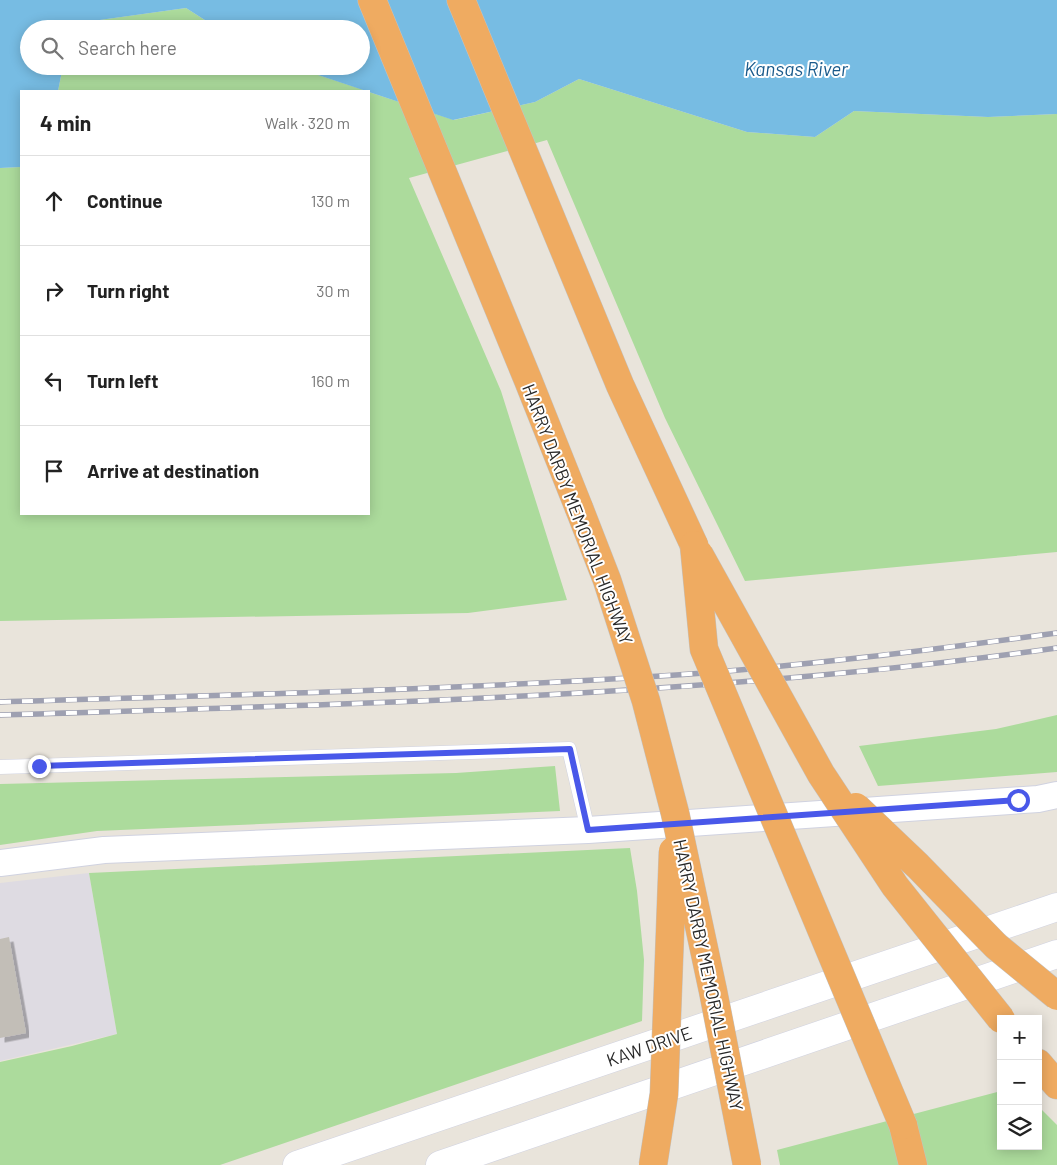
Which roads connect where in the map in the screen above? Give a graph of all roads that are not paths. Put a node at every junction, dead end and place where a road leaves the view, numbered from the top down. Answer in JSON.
{"nodes":[{"id":1,"x":372,"y":0,"type":"edge"},
{"id":2,"x":461,"y":0,"type":"edge"},
{"id":3,"x":694,"y":545,"type":"junction"},
{"id":4,"x":0,"y":767,"type":"edge"},
{"id":5,"x":821,"y":774,"type":"junction"},
{"id":6,"x":1057,"y":795,"type":"edge"},
{"id":7,"x":675,"y":812,"type":"junction"},
{"id":8,"x":588,"y":830,"type":"junction"},
{"id":9,"x":0,"y":863,"type":"edge"},
{"id":10,"x":1057,"y":907,"type":"edge"},
{"id":11,"x":1057,"y":954,"type":"edge"},
{"id":12,"x":1057,"y":996,"type":"edge"},
{"id":13,"x":998,"y":1015,"type":"edge"},
{"id":14,"x":1042,"y":1068,"type":"edge"},
{"id":15,"x":1057,"y":1085,"type":"edge"},
{"id":16,"x":297,"y":1165,"type":"edge"},
{"id":17,"x":440,"y":1165,"type":"edge"},
{"id":18,"x":653,"y":1165,"type":"edge"},
{"id":19,"x":747,"y":1165,"type":"edge"},
{"id":20,"x":913,"y":1165,"type":"edge"}],
"edges":[{"from":1,"to":7,"type":"highway","name":"HARRY DARBY MEMORIAL HIGHWAY","bridge":true},
{"from":2,"to":3,"type":"highway"},
{"from":3,"to":5,"type":"highway","bridge":true},
{"from":3,"to":20,"type":"highway","bridge":true},
{"from":4,"to":8,"type":"lane"},
{"from":5,"to":12,"type":"highway","bridge":true},
{"from":5,"to":13,"type":"highway","bridge":true},
{"from":6,"to":8,"type":"street"},
{"from":7,"to":18,"type":"highway","bridge":true},
{"from":7,"to":19,"type":"highway","name":"HARRY DARBY MEMORIAL HIGHWAY","bridge":true},
{"from":8,"to":9,"type":"street"},
{"from":10,"to":16,"type":"main road","name":"KAW DRIVE"},
{"from":11,"to":17,"type":"main road"},
{"from":14,"to":15,"type":"highway"}]}
